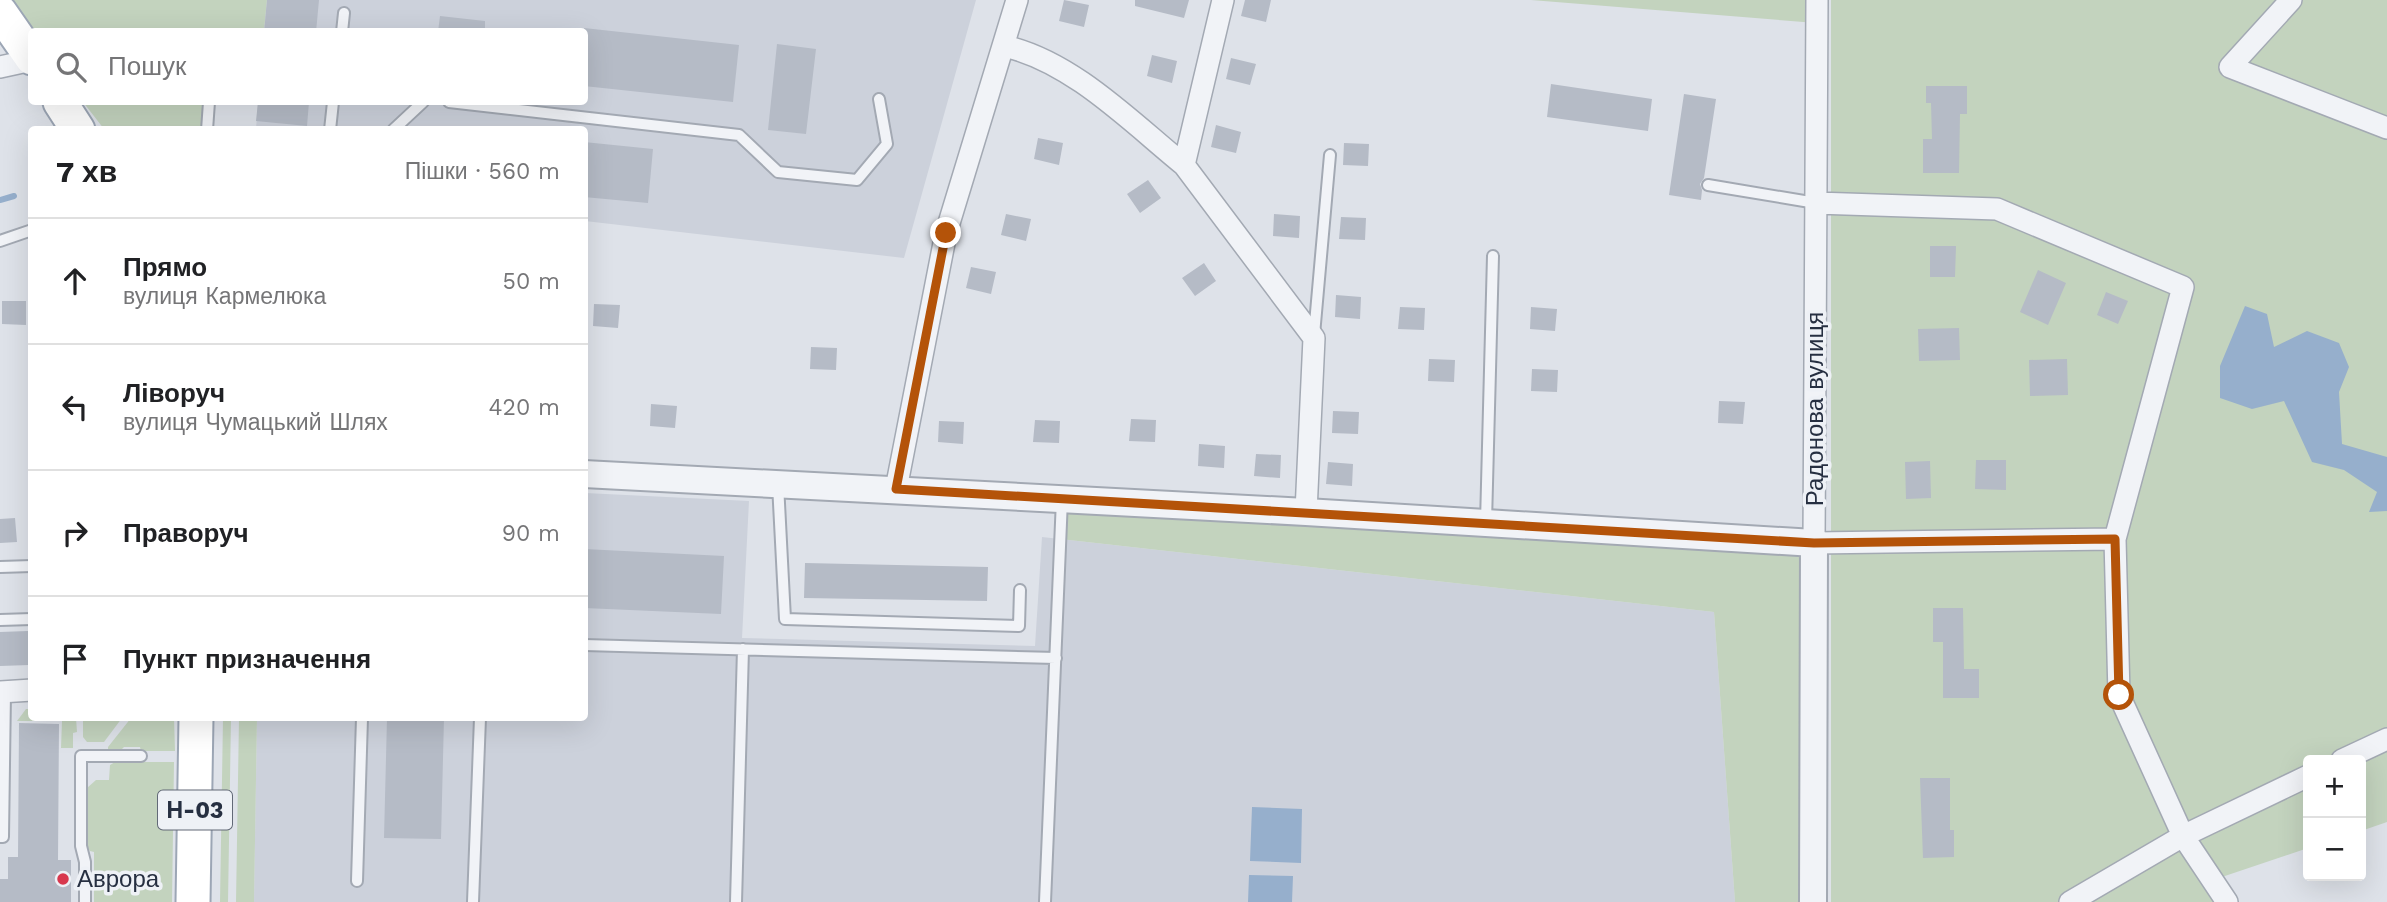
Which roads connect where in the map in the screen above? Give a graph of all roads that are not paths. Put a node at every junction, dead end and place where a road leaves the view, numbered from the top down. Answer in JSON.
{"nodes":[{"id":1,"x":1017,"y":0,"type":"edge"},
{"id":2,"x":1223,"y":0,"type":"edge"},
{"id":3,"x":1817,"y":0,"type":"edge"},
{"id":4,"x":2291,"y":0,"type":"edge"},
{"id":5,"x":0,"y":12,"type":"edge"},
{"id":6,"x":344,"y":13,"type":"dead end"},
{"id":7,"x":342,"y":28,"type":"edge"},
{"id":8,"x":1004,"y":46,"type":"junction"},
{"id":9,"x":28,"y":53,"type":"edge"},
{"id":10,"x":28,"y":60,"type":"edge"},
{"id":11,"x":0,"y":67,"type":"edge"},
{"id":12,"x":879,"y":99,"type":"dead end"},
{"id":13,"x":62,"y":105,"type":"edge"},
{"id":14,"x":209,"y":105,"type":"edge"},
{"id":15,"x":333,"y":105,"type":"edge"},
{"id":16,"x":420,"y":105,"type":"edge"},
{"id":17,"x":475,"y":105,"type":"edge"},
{"id":18,"x":75,"y":126,"type":"edge"},
{"id":19,"x":207,"y":126,"type":"edge"},
{"id":20,"x":330,"y":126,"type":"edge"},
{"id":21,"x":397,"y":126,"type":"edge"},
{"id":22,"x":2387,"y":128,"type":"edge"},
{"id":23,"x":1330,"y":155,"type":"dead end"},
{"id":24,"x":1184,"y":165,"type":"junction"},
{"id":25,"x":1708,"y":185,"type":"dead end"},
{"id":26,"x":1816,"y":203,"type":"junction"},
{"id":27,"x":28,"y":231,"type":"edge"},
{"id":28,"x":0,"y":241,"type":"edge"},
{"id":29,"x":1493,"y":256,"type":"dead end"},
{"id":30,"x":1314,"y":338,"type":"junction"},
{"id":31,"x":588,"y":474,"type":"edge"},
{"id":32,"x":779,"y":484,"type":"junction"},
{"id":33,"x":896,"y":489,"type":"junction"},
{"id":34,"x":1062,"y":499,"type":"junction"},
{"id":35,"x":1306,"y":512,"type":"junction"},
{"id":36,"x":1486,"y":523,"type":"junction"},
{"id":37,"x":2115,"y":539,"type":"junction"},
{"id":38,"x":1814,"y":543,"type":"junction"},
{"id":39,"x":28,"y":566,"type":"edge"},
{"id":40,"x":0,"y":567,"type":"edge"},
{"id":41,"x":1020,"y":590,"type":"dead end"},
{"id":42,"x":28,"y":619,"type":"edge"},
{"id":43,"x":0,"y":620,"type":"edge"},
{"id":44,"x":588,"y":645,"type":"edge"},
{"id":45,"x":743,"y":649,"type":"junction"},
{"id":46,"x":1056,"y":659,"type":"junction"},
{"id":47,"x":28,"y":690,"type":"edge"},
{"id":48,"x":3,"y":692,"type":"edge"},
{"id":49,"x":196,"y":721,"type":"edge"},
{"id":50,"x":209,"y":721,"type":"edge"},
{"id":51,"x":362,"y":721,"type":"edge"},
{"id":52,"x":480,"y":721,"type":"edge"},
{"id":53,"x":2387,"y":739,"type":"edge"},
{"id":54,"x":2353,"y":755,"type":"edge"},
{"id":55,"x":141,"y":756,"type":"dead end"},
{"id":56,"x":2303,"y":778,"type":"edge"},
{"id":57,"x":2183,"y":836,"type":"junction"},
{"id":58,"x":0,"y":837,"type":"edge"},
{"id":59,"x":357,"y":881,"type":"dead end"},
{"id":60,"x":85,"y":902,"type":"edge"},
{"id":61,"x":193,"y":902,"type":"edge"},
{"id":62,"x":206,"y":902,"type":"edge"},
{"id":63,"x":472,"y":902,"type":"edge"},
{"id":64,"x":736,"y":902,"type":"edge"},
{"id":65,"x":1045,"y":902,"type":"edge"},
{"id":66,"x":1814,"y":902,"type":"edge"},
{"id":67,"x":2070,"y":902,"type":"edge"},
{"id":68,"x":2227,"y":902,"type":"edge"}],
"edges":[{"from":1,"to":8,"type":"street"},
{"from":2,"to":24,"type":"street"},
{"from":3,"to":26,"type":"street","name":"Радонова вулиця"},
{"from":4,"to":22,"type":"street"},
{"from":5,"to":9,"type":"main road"},
{"from":6,"to":7,"type":"lane"},
{"from":8,"to":24,"type":"street"},
{"from":8,"to":33,"type":"street"},
{"from":10,"to":11,"type":"street"},
{"from":12,"to":17,"type":"lane"},
{"from":13,"to":18,"type":"main road"},
{"from":14,"to":19,"type":"lane"},
{"from":15,"to":20,"type":"lane"},
{"from":16,"to":21,"type":"lane"},
{"from":23,"to":30,"type":"lane"},
{"from":24,"to":30,"type":"street"},
{"from":25,"to":26,"type":"lane"},
{"from":26,"to":37,"type":"street"},
{"from":26,"to":38,"type":"street","name":"Радонова вулиця"},
{"from":27,"to":28,"type":"lane"},
{"from":29,"to":36,"type":"lane"},
{"from":30,"to":35,"type":"street"},
{"from":31,"to":32,"type":"street"},
{"from":32,"to":33,"type":"street"},
{"from":32,"to":41,"type":"lane"},
{"from":33,"to":34,"type":"street"},
{"from":34,"to":35,"type":"street"},
{"from":34,"to":46,"type":"lane"},
{"from":35,"to":36,"type":"street"},
{"from":36,"to":38,"type":"street"},
{"from":37,"to":38,"type":"street"},
{"from":37,"to":57,"type":"street"},
{"from":38,"to":66,"type":"street","name":"Радонова вулиця"},
{"from":39,"to":40,"type":"lane"},
{"from":42,"to":43,"type":"lane"},
{"from":44,"to":45,"type":"lane"},
{"from":45,"to":46,"type":"lane"},
{"from":45,"to":64,"type":"lane"},
{"from":46,"to":65,"type":"lane"},
{"from":47,"to":48,"type":"street"},
{"from":48,"to":58,"type":"lane"},
{"from":49,"to":61,"type":"main road","number":"Н-03"},
{"from":50,"to":62,"type":"main road","number":"Н-03"},
{"from":51,"to":59,"type":"lane"},
{"from":52,"to":63,"type":"lane"},
{"from":53,"to":54,"type":"street"},
{"from":55,"to":60,"type":"lane"},
{"from":56,"to":57,"type":"street"},
{"from":57,"to":67,"type":"street"},
{"from":57,"to":68,"type":"street"}]}
